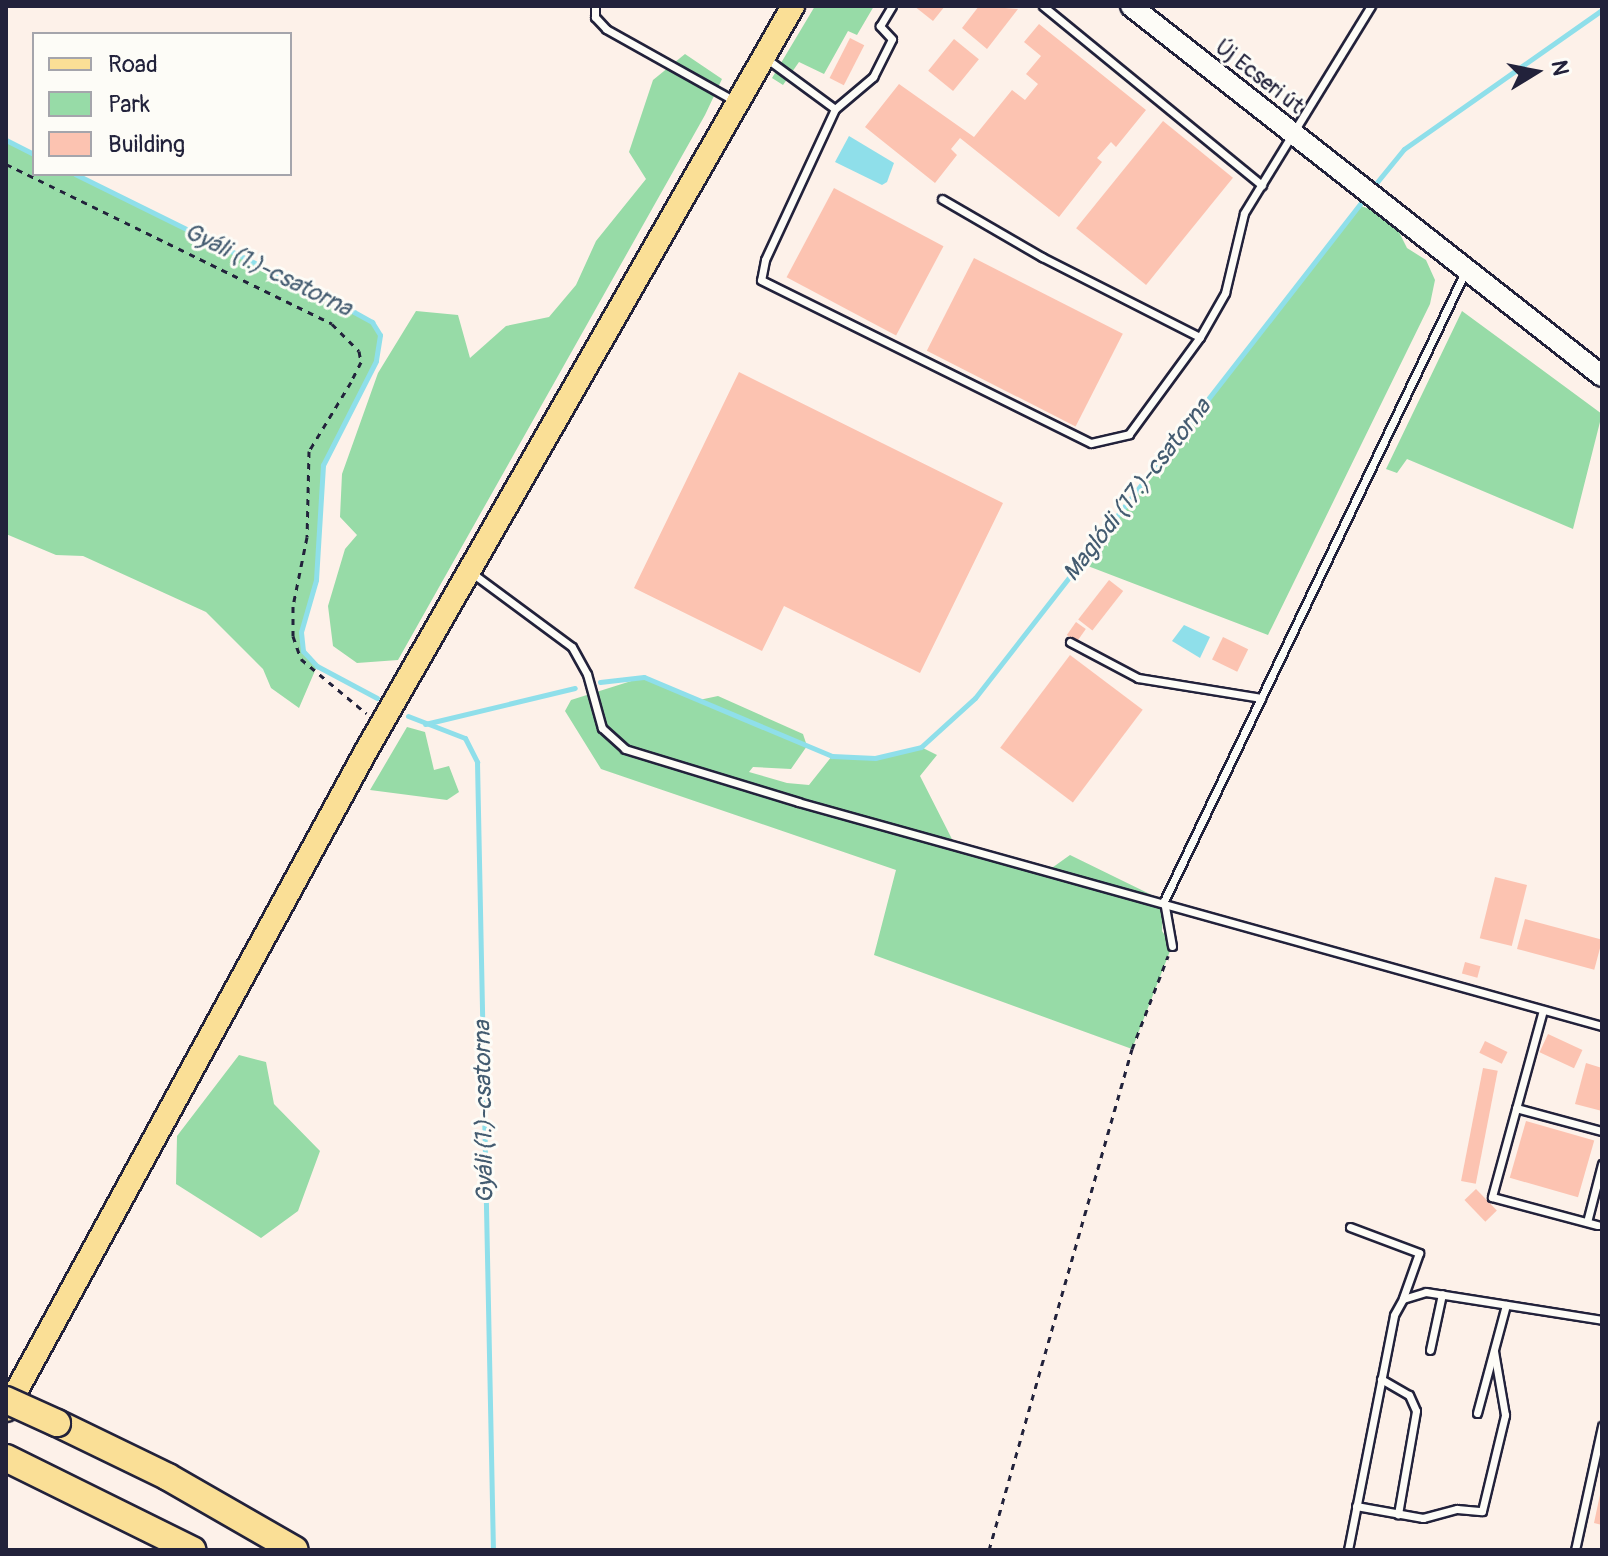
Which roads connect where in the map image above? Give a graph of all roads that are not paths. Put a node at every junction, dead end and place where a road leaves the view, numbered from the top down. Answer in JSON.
{"nodes":[{"id":1,"x":595,"y":6,"type":"edge"},
{"id":2,"x":793,"y":6,"type":"edge"},
{"id":3,"x":892,"y":6,"type":"edge"},
{"id":4,"x":1043,"y":6,"type":"edge"},
{"id":5,"x":1131,"y":6,"type":"edge"},
{"id":6,"x":1371,"y":6,"type":"edge"},
{"id":7,"x":764,"y":57,"type":"junction"},
{"id":8,"x":737,"y":103,"type":"junction"},
{"id":9,"x":835,"y":109,"type":"junction"},
{"id":10,"x":1295,"y":135,"type":"junction"},
{"id":11,"x":1262,"y":185,"type":"junction"},
{"id":12,"x":942,"y":199,"type":"dead end"},
{"id":13,"x":1466,"y":270,"type":"junction"},
{"id":14,"x":1200,"y":337,"type":"junction"},
{"id":15,"x":1602,"y":376,"type":"edge"},
{"id":16,"x":470,"y":572,"type":"junction"},
{"id":17,"x":1070,"y":642,"type":"dead end"},
{"id":18,"x":1261,"y":698,"type":"junction"},
{"id":19,"x":1164,"y":901,"type":"junction"},
{"id":20,"x":1172,"y":946,"type":"road end"},
{"id":21,"x":1543,"y":1010,"type":"junction"},
{"id":22,"x":1602,"y":1026,"type":"edge"},
{"id":23,"x":1516,"y":1108,"type":"junction"},
{"id":24,"x":1602,"y":1131,"type":"edge"},
{"id":25,"x":1602,"y":1164,"type":"edge"},
{"id":26,"x":1587,"y":1222,"type":"junction"},
{"id":27,"x":1597,"y":1225,"type":"dead end"},
{"id":28,"x":1350,"y":1227,"type":"dead end"},
{"id":29,"x":1442,"y":1294,"type":"junction"},
{"id":30,"x":1403,"y":1299,"type":"junction"},
{"id":31,"x":1506,"y":1305,"type":"junction"},
{"id":32,"x":1602,"y":1320,"type":"edge"},
{"id":33,"x":1430,"y":1350,"type":"dead end"},
{"id":34,"x":1494,"y":1351,"type":"junction"},
{"id":35,"x":1381,"y":1379,"type":"junction"},
{"id":36,"x":6,"y":1400,"type":"edge"},
{"id":37,"x":6,"y":1410,"type":"edge"},
{"id":38,"x":1477,"y":1413,"type":"dead end"},
{"id":39,"x":1602,"y":1426,"type":"edge"},
{"id":40,"x":6,"y":1458,"type":"edge"},
{"id":41,"x":1356,"y":1506,"type":"junction"},
{"id":42,"x":1398,"y":1514,"type":"junction"},
{"id":43,"x":192,"y":1550,"type":"edge"},
{"id":44,"x":295,"y":1550,"type":"edge"},
{"id":45,"x":1348,"y":1550,"type":"edge"},
{"id":46,"x":1575,"y":1550,"type":"edge"}],
"edges":[{"from":1,"to":8,"type":"lane"},
{"from":2,"to":7,"type":"main road"},
{"from":3,"to":9,"type":"lane"},
{"from":4,"to":11,"type":"lane"},
{"from":5,"to":10,"type":"main road","name":"Új Ecseri út"},
{"from":6,"to":10,"type":"lane"},
{"from":7,"to":8,"type":"main road"},
{"from":7,"to":9,"type":"lane"},
{"from":8,"to":16,"type":"main road"},
{"from":9,"to":14,"type":"lane"},
{"from":10,"to":11,"type":"lane"},
{"from":10,"to":13,"type":"main road","name":"Új Ecseri út"},
{"from":11,"to":14,"type":"lane"},
{"from":12,"to":14,"type":"lane"},
{"from":13,"to":15,"type":"main road"},
{"from":13,"to":18,"type":"lane"},
{"from":16,"to":19,"type":"lane"},
{"from":16,"to":37,"type":"main road"},
{"from":17,"to":18,"type":"lane"},
{"from":18,"to":19,"type":"lane"},
{"from":19,"to":20,"type":"lane"},
{"from":19,"to":21,"type":"lane"},
{"from":21,"to":22,"type":"lane"},
{"from":21,"to":23,"type":"lane"},
{"from":23,"to":24,"type":"lane"},
{"from":23,"to":26,"type":"lane"},
{"from":25,"to":26,"type":"lane"},
{"from":26,"to":27,"type":"lane"},
{"from":28,"to":30,"type":"lane"},
{"from":29,"to":30,"type":"lane"},
{"from":29,"to":31,"type":"lane"},
{"from":29,"to":33,"type":"lane"},
{"from":30,"to":35,"type":"lane"},
{"from":31,"to":32,"type":"lane"},
{"from":31,"to":34,"type":"lane"},
{"from":34,"to":38,"type":"lane"},
{"from":34,"to":42,"type":"lane"},
{"from":35,"to":41,"type":"lane"},
{"from":35,"to":42,"type":"lane"},
{"from":36,"to":44,"type":"highway","bridge":true},
{"from":39,"to":46,"type":"lane"},
{"from":40,"to":43,"type":"highway"},
{"from":41,"to":42,"type":"lane"},
{"from":41,"to":45,"type":"lane"}]}
